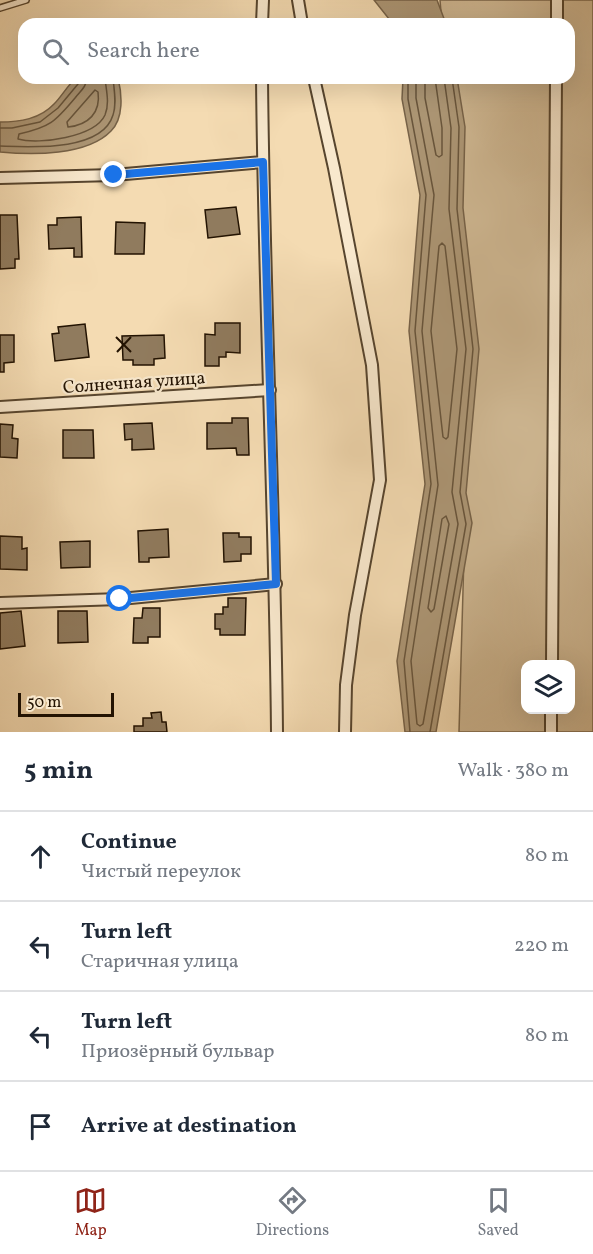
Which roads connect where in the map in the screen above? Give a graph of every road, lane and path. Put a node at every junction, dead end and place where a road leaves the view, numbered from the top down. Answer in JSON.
{"nodes":[{"id":1,"x":26,"y":0,"type":"edge"},
{"id":2,"x":263,"y":0,"type":"edge"},
{"id":3,"x":298,"y":0,"type":"edge"},
{"id":4,"x":557,"y":0,"type":"edge"},
{"id":5,"x":0,"y":8,"type":"edge"},
{"id":6,"x":262,"y":18,"type":"edge"},
{"id":7,"x":301,"y":18,"type":"edge"},
{"id":8,"x":556,"y":18,"type":"edge"},
{"id":9,"x":262,"y":84,"type":"edge"},
{"id":10,"x":315,"y":84,"type":"edge"},
{"id":11,"x":556,"y":84,"type":"edge"},
{"id":12,"x":263,"y":162,"type":"junction"},
{"id":13,"x":0,"y":178,"type":"edge"},
{"id":14,"x":270,"y":390,"type":"junction"},
{"id":15,"x":0,"y":407,"type":"edge"},
{"id":16,"x":276,"y":584,"type":"junction"},
{"id":17,"x":0,"y":603,"type":"edge"},
{"id":18,"x":552,"y":660,"type":"edge"},
{"id":19,"x":551,"y":714,"type":"edge"},
{"id":20,"x":277,"y":732,"type":"edge"},
{"id":21,"x":345,"y":732,"type":"edge"},
{"id":22,"x":551,"y":732,"type":"edge"}],
"edges":[{"from":1,"to":5,"type":"lane"},
{"from":2,"to":6,"type":"street"},
{"from":3,"to":7,"type":"street"},
{"from":4,"to":8,"type":"street"},
{"from":9,"to":12,"type":"street"},
{"from":10,"to":21,"type":"street"},
{"from":11,"to":18,"type":"street"},
{"from":12,"to":13,"type":"street"},
{"from":12,"to":14,"type":"street"},
{"from":14,"to":15,"type":"street","name":"Солнечная улица"},
{"from":14,"to":16,"type":"street"},
{"from":16,"to":17,"type":"street"},
{"from":16,"to":20,"type":"street"},
{"from":19,"to":22,"type":"street"}]}
